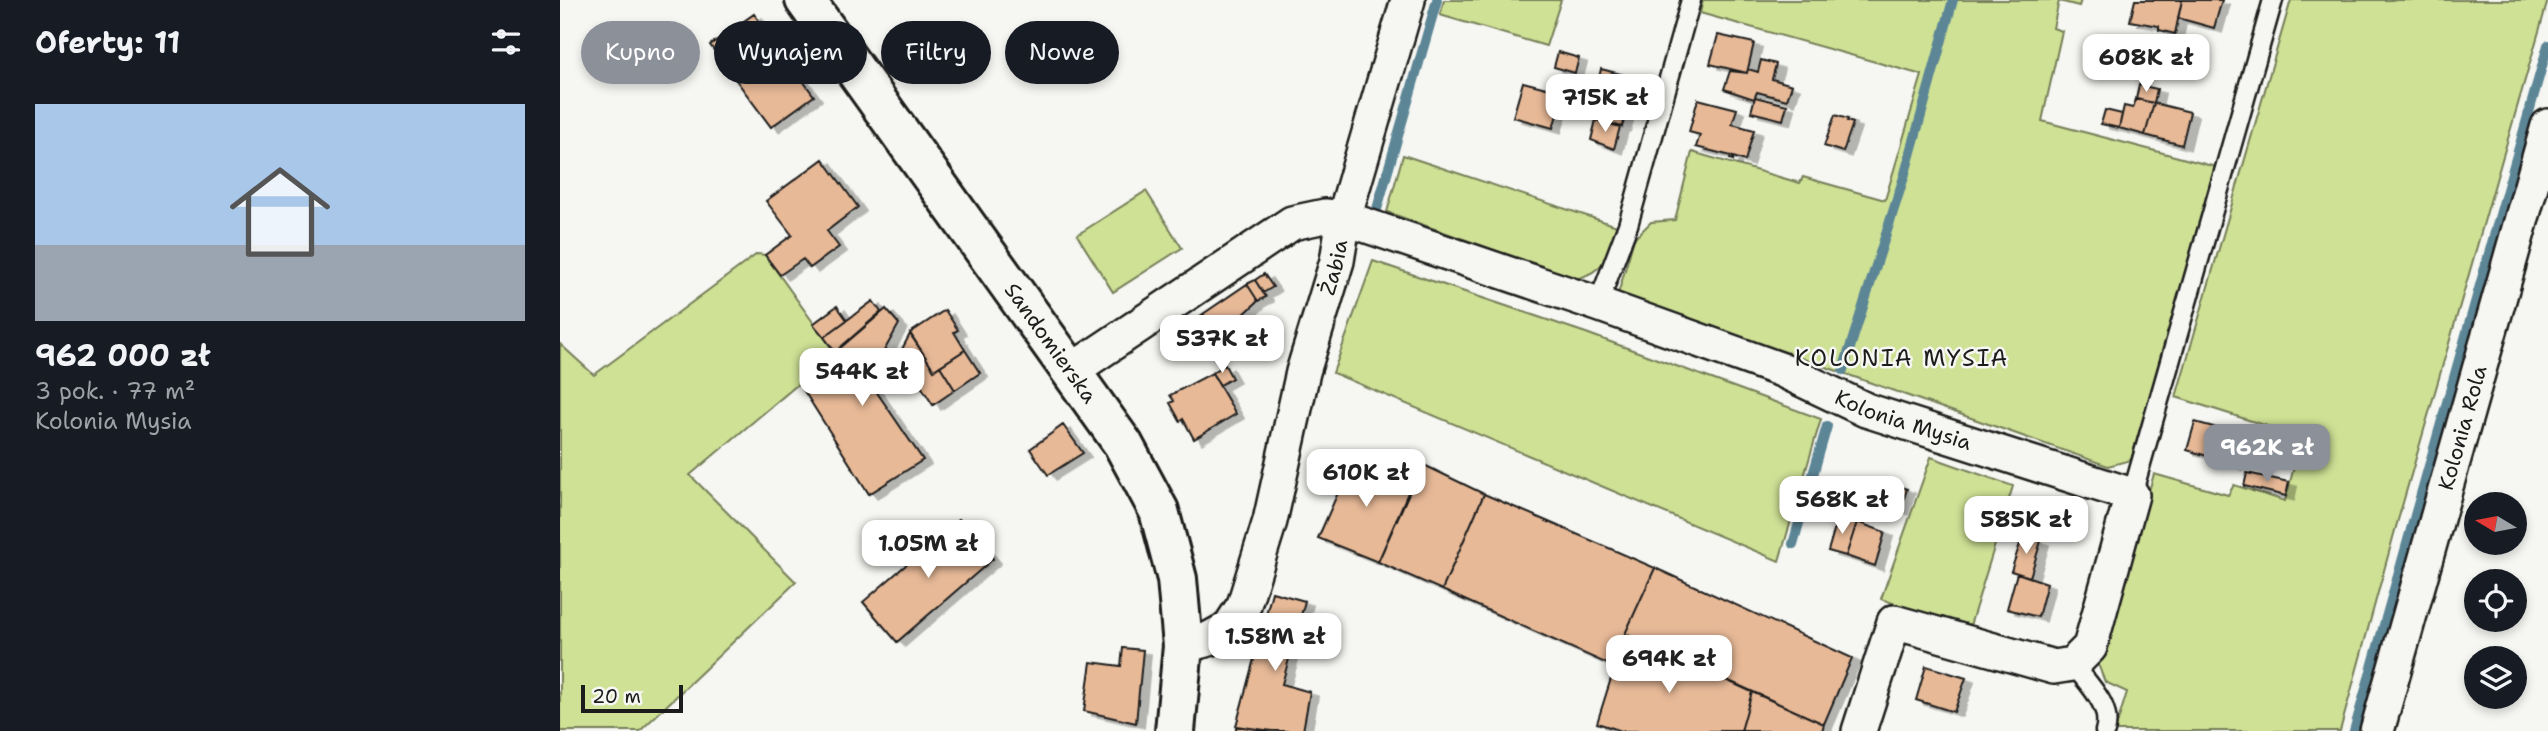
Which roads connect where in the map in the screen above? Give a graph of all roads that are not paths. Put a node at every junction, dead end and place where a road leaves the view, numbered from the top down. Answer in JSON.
{"nodes":[{"id":1,"x":805,"y":0,"type":"edge"},
{"id":2,"x":1408,"y":0,"type":"edge"},
{"id":3,"x":1691,"y":0,"type":"edge"},
{"id":4,"x":2273,"y":0,"type":"edge"},
{"id":5,"x":2548,"y":126,"type":"edge"},
{"id":6,"x":1344,"y":218,"type":"junction"},
{"id":7,"x":1598,"y":304,"type":"junction"},
{"id":8,"x":1071,"y":371,"type":"junction"},
{"id":9,"x":2132,"y":495,"type":"junction"},
{"id":10,"x":1183,"y":646,"type":"junction"},
{"id":11,"x":2073,"y":664,"type":"junction"},
{"id":12,"x":1175,"y":731,"type":"edge"},
{"id":13,"x":1858,"y":731,"type":"edge"},
{"id":14,"x":2105,"y":731,"type":"edge"},
{"id":15,"x":2377,"y":731,"type":"edge"}],
"edges":[{"from":1,"to":8,"type":"street","name":"Sandomierska"},
{"from":2,"to":6,"type":"street","name":"Żabia"},
{"from":3,"to":7,"type":"lane"},
{"from":4,"to":9,"type":"lane"},
{"from":5,"to":15,"type":"street","name":"Kolonia Rola"},
{"from":6,"to":7,"type":"street","name":"Kolonia Mysia"},
{"from":6,"to":8,"type":"street","name":"Żabia"},
{"from":6,"to":10,"type":"street","name":"Żabia"},
{"from":7,"to":9,"type":"street","name":"Kolonia Mysia"},
{"from":8,"to":10,"type":"street","name":"Sandomierska"},
{"from":9,"to":11,"type":"street"},
{"from":10,"to":12,"type":"street","name":"Sandomierska"},
{"from":11,"to":13,"type":"street"},
{"from":11,"to":14,"type":"lane"}]}
